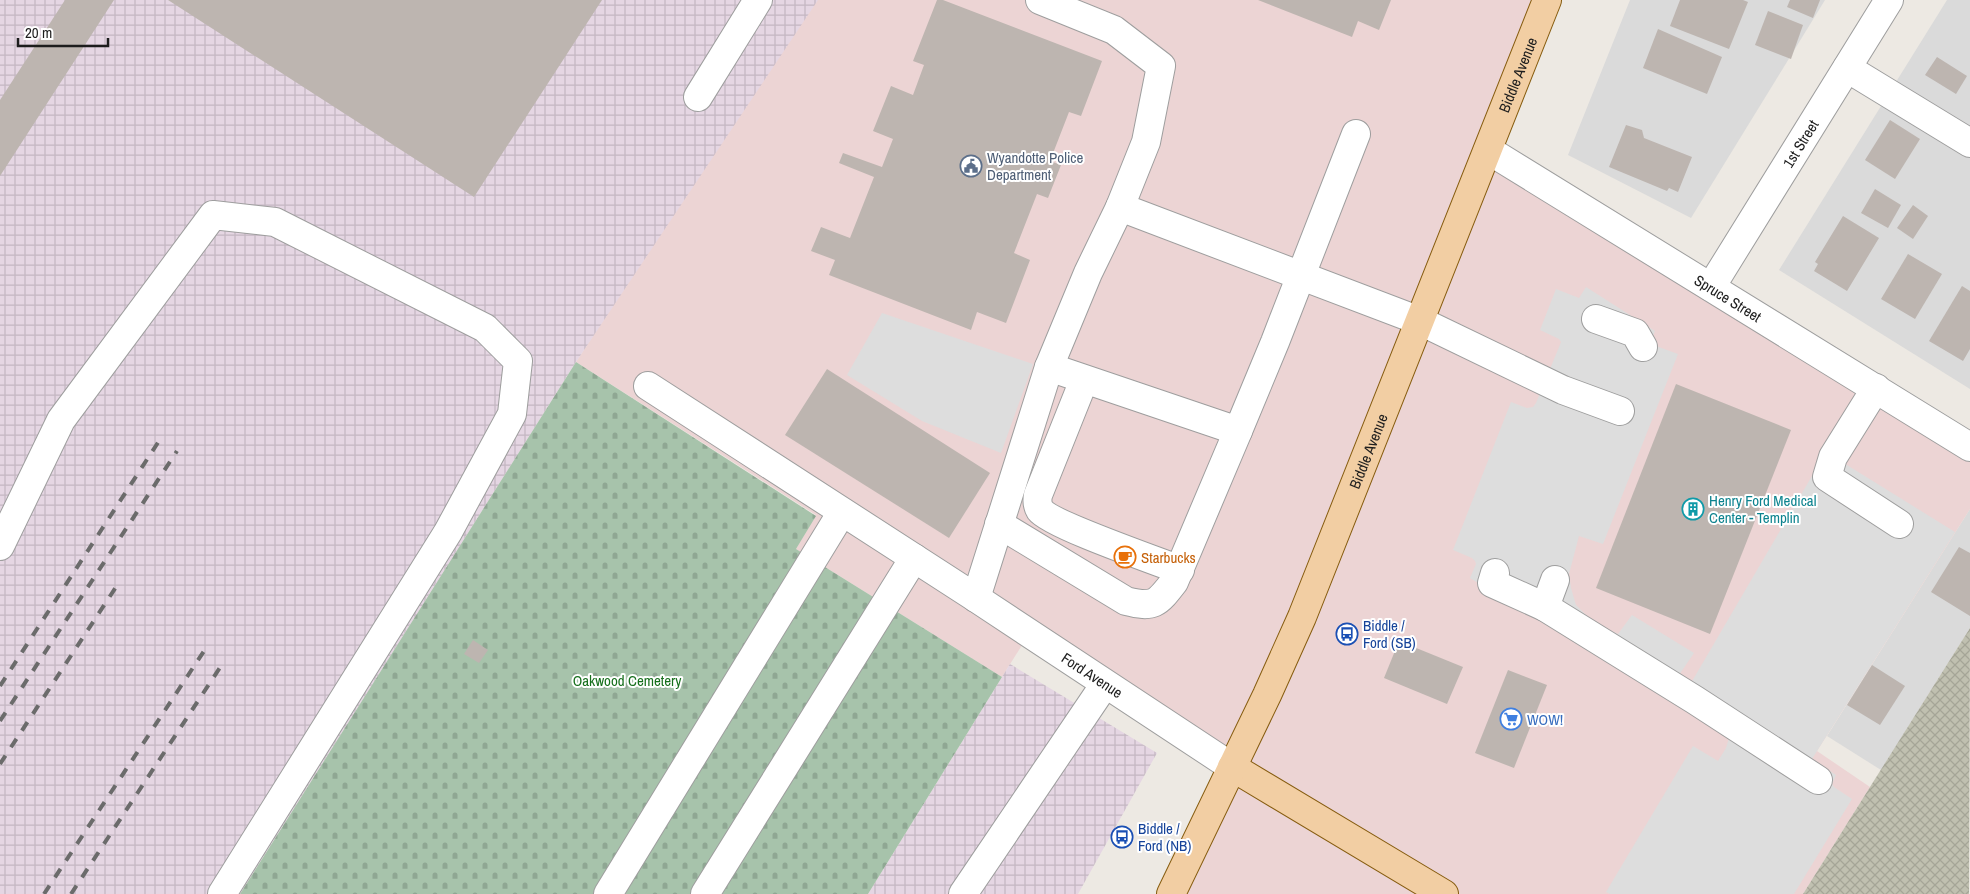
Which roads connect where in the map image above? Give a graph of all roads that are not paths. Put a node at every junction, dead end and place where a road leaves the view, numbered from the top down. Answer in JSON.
{"nodes":[{"id":1,"x":758,"y":0,"type":"edge"},
{"id":2,"x":1040,"y":0,"type":"edge"},
{"id":3,"x":1547,"y":0,"type":"edge"},
{"id":4,"x":1889,"y":0,"type":"edge"},
{"id":5,"x":1847,"y":68,"type":"junction"},
{"id":6,"x":698,"y":97,"type":"dead end"},
{"id":7,"x":1356,"y":134,"type":"dead end"},
{"id":8,"x":1970,"y":143,"type":"edge"},
{"id":9,"x":1488,"y":150,"type":"junction"},
{"id":10,"x":1120,"y":207,"type":"junction"},
{"id":11,"x":1302,"y":276,"type":"junction"},
{"id":12,"x":1711,"y":287,"type":"junction"},
{"id":13,"x":1596,"y":319,"type":"dead end"},
{"id":14,"x":1420,"y":321,"type":"junction"},
{"id":15,"x":1643,"y":347,"type":"dead end"},
{"id":16,"x":1049,"y":367,"type":"junction"},
{"id":17,"x":1084,"y":380,"type":"junction"},
{"id":18,"x":648,"y":386,"type":"dead end"},
{"id":19,"x":1876,"y":388,"type":"junction"},
{"id":20,"x":1620,"y":412,"type":"dead end"},
{"id":21,"x":1238,"y":431,"type":"junction"},
{"id":22,"x":1970,"y":447,"type":"edge"},
{"id":23,"x":842,"y":512,"type":"junction"},
{"id":24,"x":999,"y":524,"type":"junction"},
{"id":25,"x":1900,"y":524,"type":"dead end"},
{"id":26,"x":0,"y":546,"type":"edge"},
{"id":27,"x":914,"y":558,"type":"junction"},
{"id":28,"x":1180,"y":570,"type":"junction"},
{"id":29,"x":1495,"y":573,"type":"dead end"},
{"id":30,"x":1555,"y":580,"type":"dead end"},
{"id":31,"x":976,"y":598,"type":"junction"},
{"id":32,"x":1544,"y":607,"type":"junction"},
{"id":33,"x":1105,"y":684,"type":"junction"},
{"id":34,"x":1232,"y":767,"type":"junction"},
{"id":35,"x":1818,"y":780,"type":"dead end"},
{"id":36,"x":222,"y":894,"type":"edge"},
{"id":37,"x":608,"y":894,"type":"edge"},
{"id":38,"x":704,"y":894,"type":"edge"},
{"id":39,"x":963,"y":894,"type":"edge"},
{"id":40,"x":1171,"y":894,"type":"edge"},
{"id":41,"x":1444,"y":894,"type":"edge"}],
"edges":[{"from":1,"to":6,"type":"street"},
{"from":2,"to":10,"type":"street"},
{"from":3,"to":9,"type":"main road","name":"Biddle Avenue"},
{"from":4,"to":5,"type":"street","name":"1st Street"},
{"from":5,"to":8,"type":"street"},
{"from":5,"to":12,"type":"street","name":"1st Street"},
{"from":7,"to":11,"type":"street"},
{"from":9,"to":12,"type":"street","name":"Spruce Street"},
{"from":9,"to":14,"type":"main road","name":"Biddle Avenue"},
{"from":10,"to":11,"type":"street"},
{"from":10,"to":16,"type":"street"},
{"from":11,"to":14,"type":"street"},
{"from":11,"to":21,"type":"street"},
{"from":12,"to":19,"type":"street","name":"Spruce Street"},
{"from":13,"to":15,"type":"street"},
{"from":14,"to":20,"type":"street"},
{"from":14,"to":34,"type":"main road","name":"Biddle Avenue"},
{"from":16,"to":17,"type":"street"},
{"from":16,"to":24,"type":"street"},
{"from":17,"to":21,"type":"street"},
{"from":17,"to":28,"type":"street"},
{"from":18,"to":23,"type":"street","name":"Ford Avenue"},
{"from":19,"to":22,"type":"street","name":"Spruce Street"},
{"from":19,"to":25,"type":"street"},
{"from":21,"to":28,"type":"street"},
{"from":23,"to":27,"type":"street","name":"Ford Avenue"},
{"from":23,"to":37,"type":"street"},
{"from":24,"to":28,"type":"street"},
{"from":24,"to":31,"type":"street"},
{"from":26,"to":36,"type":"street"},
{"from":27,"to":31,"type":"street","name":"Ford Avenue"},
{"from":27,"to":38,"type":"street"},
{"from":29,"to":32,"type":"street"},
{"from":30,"to":32,"type":"street"},
{"from":31,"to":33,"type":"street","name":"Ford Avenue"},
{"from":32,"to":35,"type":"street"},
{"from":33,"to":34,"type":"street","name":"Ford Avenue"},
{"from":33,"to":39,"type":"street"},
{"from":34,"to":40,"type":"main road","name":"Biddle Avenue"},
{"from":34,"to":41,"type":"main road","name":"Ford Avenue"}]}
